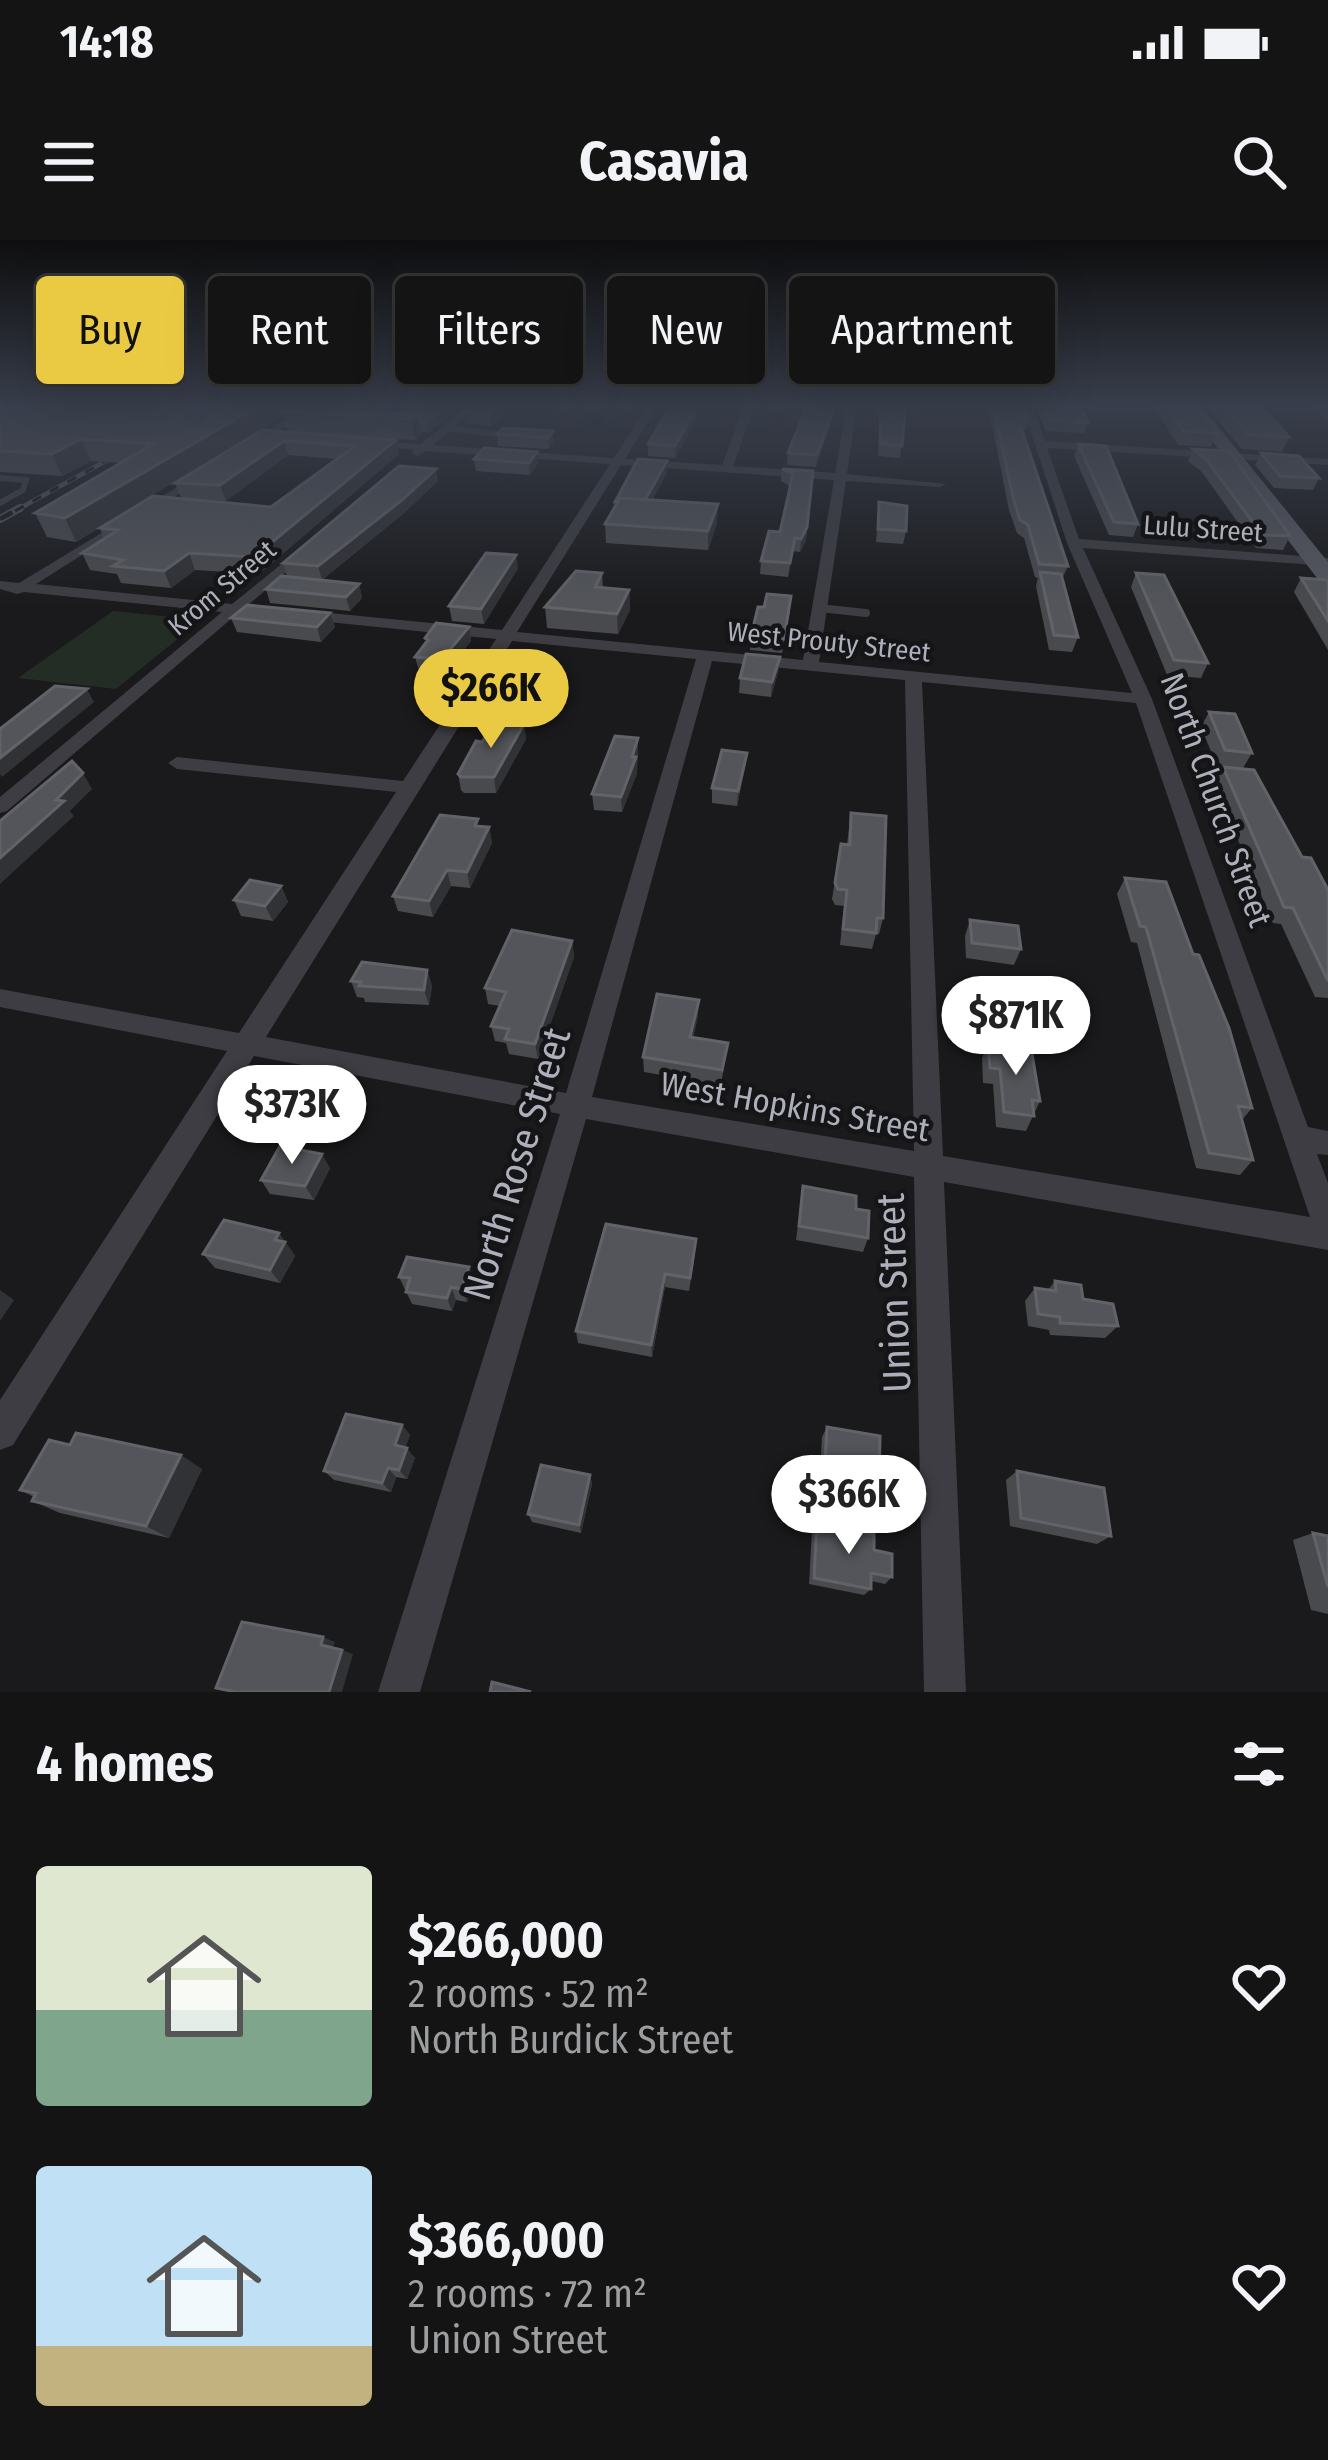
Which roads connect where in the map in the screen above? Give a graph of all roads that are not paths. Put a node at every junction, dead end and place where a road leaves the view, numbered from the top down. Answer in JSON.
{"nodes":[{"id":1,"x":206,"y":472,"type":"edge"},
{"id":2,"x":610,"y":472,"type":"edge"},
{"id":3,"x":771,"y":472,"type":"edge"},
{"id":4,"x":842,"y":472,"type":"edge"},
{"id":5,"x":1051,"y":472,"type":"edge"},
{"id":6,"x":1246,"y":472,"type":"edge"},
{"id":7,"x":841,"y":476,"type":"junction"},
{"id":8,"x":0,"y":478,"type":"edge"},
{"id":9,"x":940,"y":484,"type":"dead end"},
{"id":10,"x":0,"y":503,"type":"edge"},
{"id":11,"x":155,"y":504,"type":"junction"},
{"id":12,"x":173,"y":505,"type":"edge"},
{"id":13,"x":315,"y":540,"type":"edge"},
{"id":14,"x":1074,"y":543,"type":"junction"},
{"id":15,"x":1324,"y":567,"type":"edge"},
{"id":16,"x":0,"y":585,"type":"edge"},
{"id":17,"x":22,"y":587,"type":"junction"},
{"id":18,"x":0,"y":601,"type":"edge"},
{"id":19,"x":236,"y":608,"type":"junction"},
{"id":20,"x":819,"y":608,"type":"junction"},
{"id":21,"x":866,"y":613,"type":"dead end"},
{"id":22,"x":509,"y":636,"type":"junction"},
{"id":23,"x":705,"y":657,"type":"junction"},
{"id":24,"x":810,"y":667,"type":"junction"},
{"id":25,"x":913,"y":677,"type":"junction"},
{"id":26,"x":1143,"y":699,"type":"junction"},
{"id":27,"x":177,"y":763,"type":"dead end"},
{"id":28,"x":411,"y":788,"type":"junction"},
{"id":29,"x":0,"y":807,"type":"edge"},
{"id":30,"x":0,"y":998,"type":"edge"},
{"id":31,"x":250,"y":1043,"type":"junction"},
{"id":32,"x":576,"y":1106,"type":"junction"},
{"id":33,"x":1313,"y":1140,"type":"edge"},
{"id":34,"x":930,"y":1168,"type":"junction"},
{"id":35,"x":1328,"y":1225,"type":"edge"},
{"id":36,"x":1328,"y":1234,"type":"edge"},
{"id":37,"x":0,"y":1432,"type":"edge"},
{"id":38,"x":399,"y":1692,"type":"edge"},
{"id":39,"x":945,"y":1692,"type":"edge"}],
"edges":[{"from":1,"to":11,"type":"street"},
{"from":2,"to":22,"type":"street"},
{"from":3,"to":7,"type":"street"},
{"from":4,"to":7,"type":"street"},
{"from":5,"to":14,"type":"street","name":"North Church Street"},
{"from":6,"to":15,"type":"main road"},
{"from":7,"to":9,"type":"street"},
{"from":7,"to":20,"type":"street"},
{"from":8,"to":10,"type":"lane"},
{"from":11,"to":12,"type":"lane"},
{"from":11,"to":17,"type":"street"},
{"from":13,"to":19,"type":"street","name":"Krom Street"},
{"from":14,"to":15,"type":"street","name":"Lulu Street"},
{"from":14,"to":26,"type":"street","name":"North Church Street"},
{"from":16,"to":17,"type":"street","name":"West Prouty Street"},
{"from":17,"to":18,"type":"street"},
{"from":17,"to":19,"type":"street","name":"West Prouty Street"},
{"from":19,"to":22,"type":"street","name":"West Prouty Street"},
{"from":19,"to":29,"type":"street","name":"Krom Street"},
{"from":20,"to":21,"type":"lane"},
{"from":20,"to":24,"type":"street"},
{"from":22,"to":23,"type":"street","name":"West Prouty Street"},
{"from":22,"to":28,"type":"street"},
{"from":23,"to":24,"type":"street","name":"West Prouty Street"},
{"from":23,"to":32,"type":"street","name":"North Rose Street"},
{"from":24,"to":25,"type":"street","name":"West Prouty Street"},
{"from":25,"to":26,"type":"street","name":"West Prouty Street"},
{"from":25,"to":34,"type":"street","name":"Union Street"},
{"from":26,"to":33,"type":"street","name":"North Church Street"},
{"from":27,"to":28,"type":"street"},
{"from":28,"to":31,"type":"street"},
{"from":30,"to":31,"type":"street","name":"West Hopkins Street"},
{"from":31,"to":32,"type":"street","name":"West Hopkins Street"},
{"from":31,"to":37,"type":"street"},
{"from":32,"to":34,"type":"street","name":"West Hopkins Street"},
{"from":32,"to":38,"type":"street","name":"North Rose Street"},
{"from":33,"to":35,"type":"street","name":"North Church Street"},
{"from":34,"to":36,"type":"street","name":"West Hopkins Street"},
{"from":34,"to":39,"type":"street","name":"Union Street"}]}
